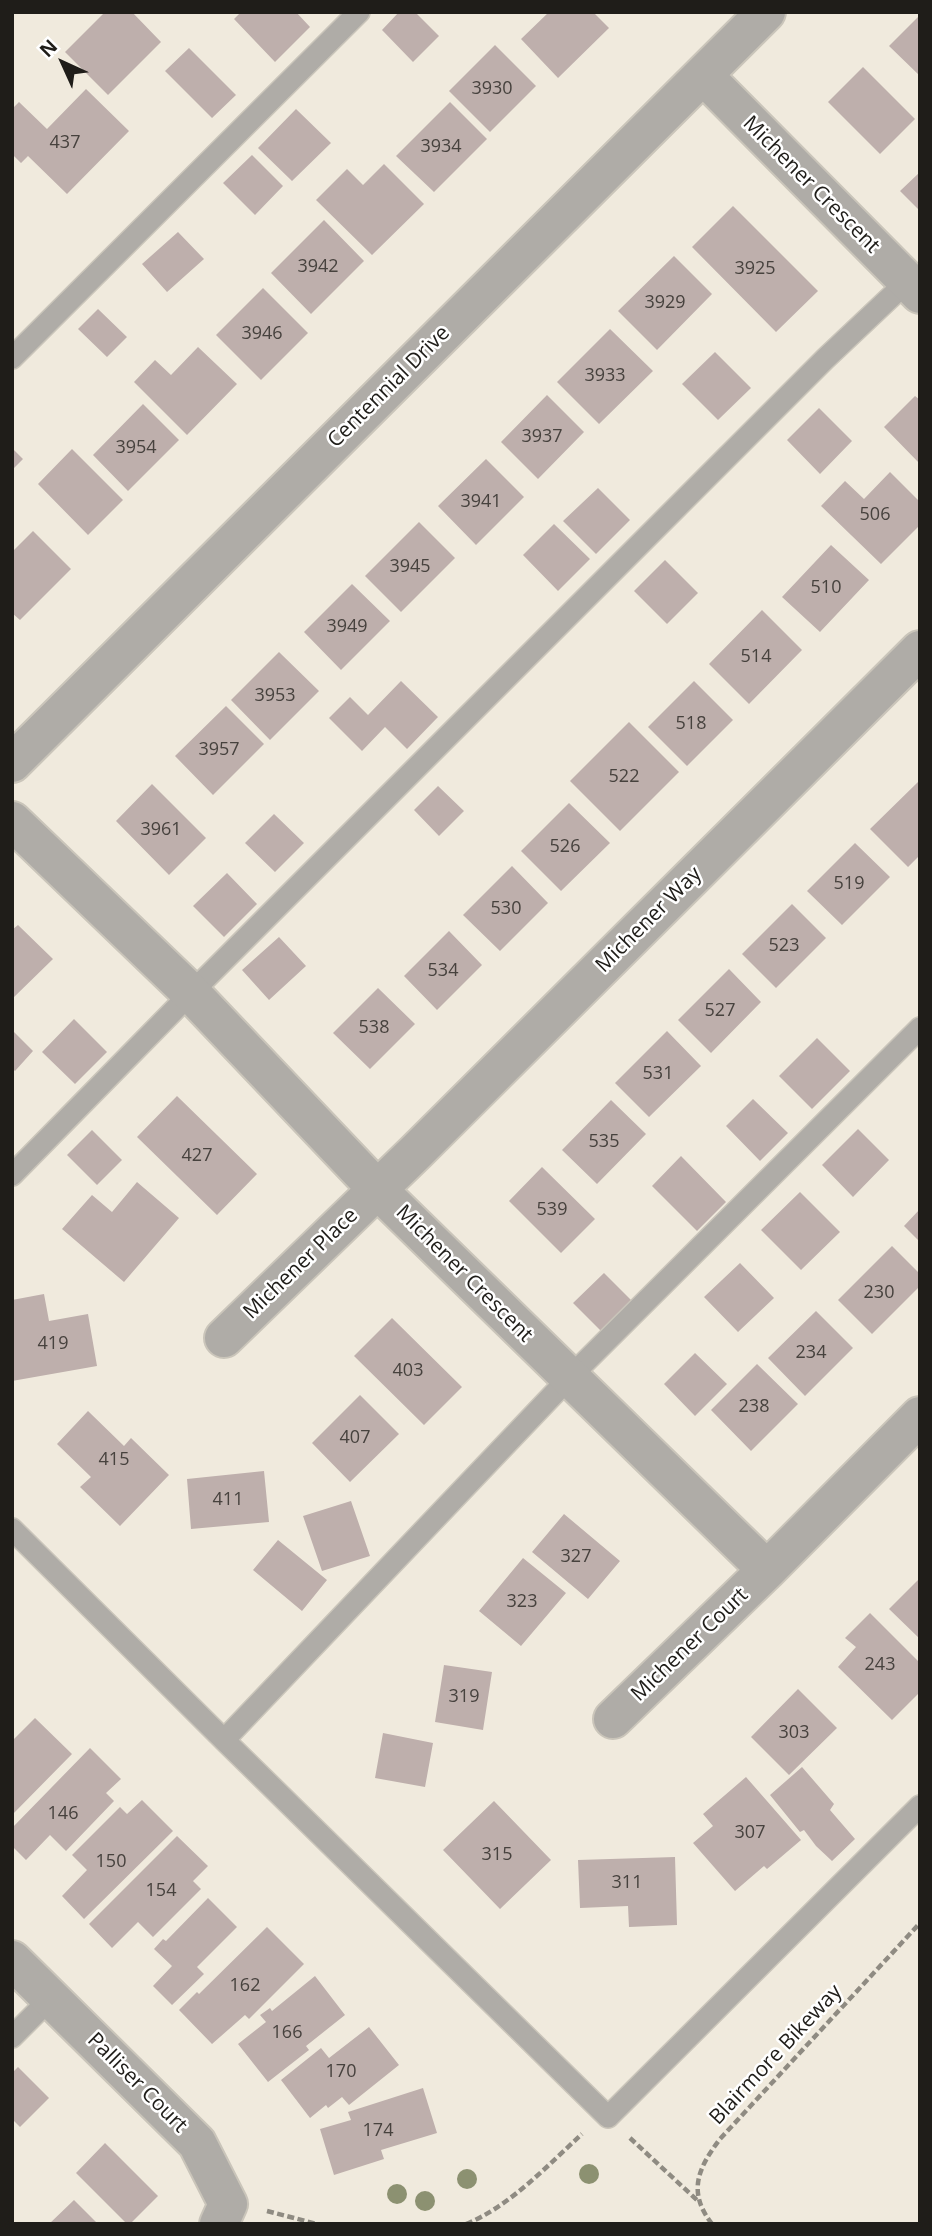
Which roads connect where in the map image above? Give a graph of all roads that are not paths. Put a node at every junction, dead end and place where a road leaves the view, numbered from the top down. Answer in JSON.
{"nodes":[{"id":1,"x":359,"y":12,"type":"edge"},
{"id":2,"x":766,"y":12,"type":"edge"},
{"id":3,"x":703,"y":75,"type":"junction"},
{"id":4,"x":916,"y":282,"type":"edge"},
{"id":5,"x":12,"y":358,"type":"edge"},
{"id":6,"x":920,"y":650,"type":"edge"},
{"id":7,"x":12,"y":764,"type":"edge"},
{"id":8,"x":12,"y":821,"type":"edge"},
{"id":9,"x":191,"y":993,"type":"junction"},
{"id":10,"x":920,"y":1028,"type":"edge"},
{"id":11,"x":12,"y":1175,"type":"edge"},
{"id":12,"x":378,"y":1190,"type":"junction"},
{"id":13,"x":223,"y":1338,"type":"dead end"},
{"id":14,"x":569,"y":1378,"type":"junction"},
{"id":15,"x":920,"y":1416,"type":"edge"},
{"id":16,"x":12,"y":1529,"type":"edge"},
{"id":17,"x":766,"y":1570,"type":"junction"},
{"id":18,"x":613,"y":1719,"type":"dead end"},
{"id":19,"x":224,"y":1740,"type":"junction"},
{"id":20,"x":920,"y":1806,"type":"edge"},
{"id":21,"x":12,"y":1960,"type":"edge"},
{"id":22,"x":51,"y":1998,"type":"junction"},
{"id":23,"x":12,"y":2037,"type":"edge"},
{"id":24,"x":219,"y":2224,"type":"edge"}],
"edges":[{"from":1,"to":5,"type":"lane"},
{"from":2,"to":3,"type":"street","name":"Centennial Drive"},
{"from":3,"to":4,"type":"street","name":"Michener Crescent"},
{"from":3,"to":7,"type":"street","name":"Centennial Drive"},
{"from":4,"to":9,"type":"lane"},
{"from":6,"to":12,"type":"street","name":"Michener Way"},
{"from":8,"to":9,"type":"street","name":"Michener Crescent"},
{"from":9,"to":11,"type":"lane"},
{"from":9,"to":12,"type":"street","name":"Michener Crescent"},
{"from":10,"to":14,"type":"lane"},
{"from":12,"to":13,"type":"street","name":"Michener Place"},
{"from":12,"to":14,"type":"street","name":"Michener Crescent"},
{"from":14,"to":17,"type":"street","name":"Michener Crescent"},
{"from":14,"to":19,"type":"lane"},
{"from":15,"to":17,"type":"street"},
{"from":16,"to":19,"type":"lane"},
{"from":17,"to":18,"type":"street","name":"Michener Court"},
{"from":19,"to":20,"type":"lane"},
{"from":21,"to":22,"type":"street","name":"Palliser Court"},
{"from":22,"to":23,"type":"lane"},
{"from":22,"to":24,"type":"street","name":"Palliser Court"}]}
